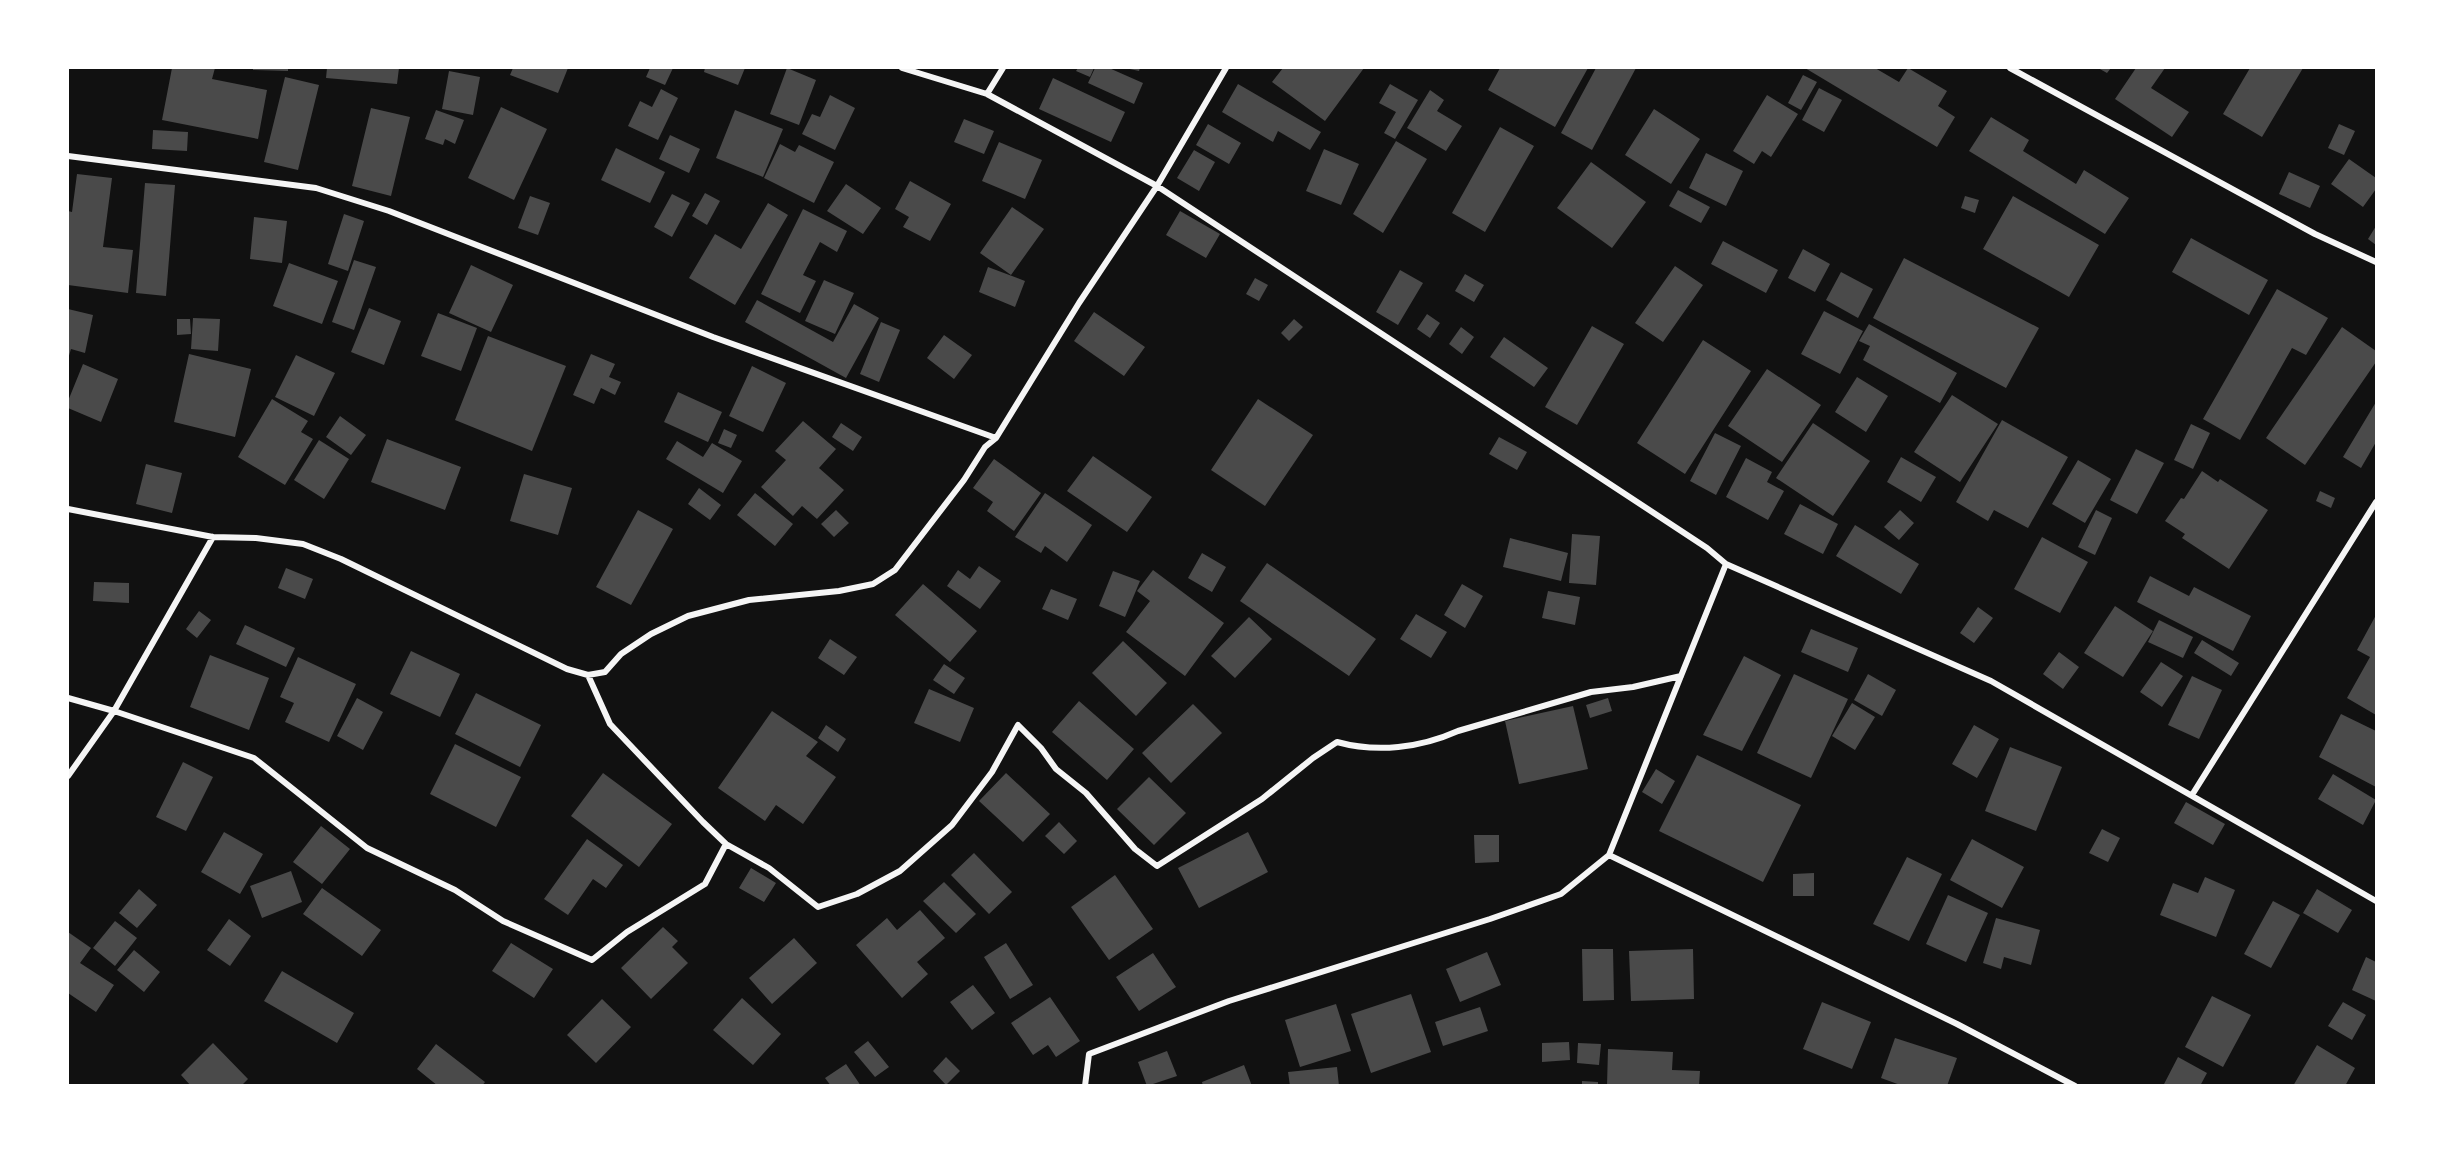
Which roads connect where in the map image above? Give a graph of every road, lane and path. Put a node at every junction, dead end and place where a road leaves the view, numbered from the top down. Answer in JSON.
{"nodes":[{"id":1,"x":902,"y":68,"type":"edge"},
{"id":2,"x":1003,"y":68,"type":"edge"},
{"id":3,"x":1226,"y":68,"type":"edge"},
{"id":4,"x":2010,"y":68,"type":"edge"},
{"id":5,"x":987,"y":94,"type":"junction"},
{"id":6,"x":68,"y":156,"type":"edge"},
{"id":7,"x":1157,"y":186,"type":"junction"},
{"id":8,"x":2376,"y":262,"type":"edge"},
{"id":9,"x":996,"y":438,"type":"junction"},
{"id":10,"x":2376,"y":502,"type":"edge"},
{"id":11,"x":68,"y":509,"type":"edge"},
{"id":12,"x":213,"y":537,"type":"junction"},
{"id":13,"x":1725,"y":564,"type":"junction"},
{"id":14,"x":588,"y":675,"type":"junction"},
{"id":15,"x":1681,"y":676,"type":"junction"},
{"id":16,"x":68,"y":698,"type":"edge"},
{"id":17,"x":114,"y":711,"type":"junction"},
{"id":18,"x":68,"y":776,"type":"edge"},
{"id":19,"x":2192,"y":795,"type":"junction"},
{"id":20,"x":726,"y":844,"type":"junction"},
{"id":21,"x":1609,"y":855,"type":"junction"},
{"id":22,"x":2376,"y":901,"type":"edge"},
{"id":23,"x":1084,"y":1086,"type":"edge"},
{"id":24,"x":2075,"y":1086,"type":"edge"}],
"edges":[{"from":1,"to":5,"type":"street"},
{"from":2,"to":5,"type":"street"},
{"from":3,"to":7,"type":"street"},
{"from":4,"to":8,"type":"street"},
{"from":5,"to":7,"type":"street"},
{"from":6,"to":9,"type":"street"},
{"from":7,"to":9,"type":"street"},
{"from":7,"to":13,"type":"street"},
{"from":9,"to":14,"type":"street"},
{"from":10,"to":19,"type":"street"},
{"from":11,"to":12,"type":"street"},
{"from":12,"to":14,"type":"street"},
{"from":12,"to":17,"type":"street"},
{"from":13,"to":15,"type":"street"},
{"from":13,"to":19,"type":"street"},
{"from":14,"to":20,"type":"street"},
{"from":15,"to":20,"type":"street"},
{"from":15,"to":21,"type":"street"},
{"from":16,"to":17,"type":"street"},
{"from":17,"to":18,"type":"street"},
{"from":17,"to":20,"type":"street"},
{"from":19,"to":22,"type":"street"},
{"from":21,"to":23,"type":"street"},
{"from":21,"to":24,"type":"street"}]}
